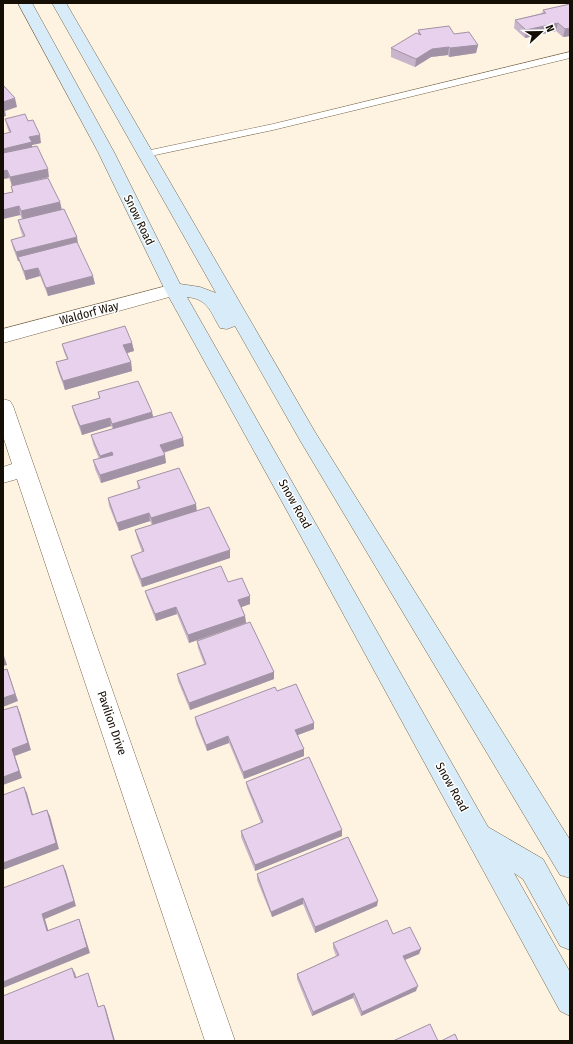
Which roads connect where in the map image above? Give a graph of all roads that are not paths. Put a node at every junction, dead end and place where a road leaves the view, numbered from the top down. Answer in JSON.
{"nodes":[{"id":1,"x":25,"y":3,"type":"edge"},
{"id":2,"x":59,"y":3,"type":"edge"},
{"id":3,"x":570,"y":55,"type":"edge"},
{"id":4,"x":128,"y":149,"type":"junction"},
{"id":5,"x":174,"y":290,"type":"junction"},
{"id":6,"x":3,"y":336,"type":"edge"},
{"id":7,"x":3,"y":406,"type":"edge"},
{"id":8,"x":308,"y":437,"type":"junction"},
{"id":9,"x":14,"y":472,"type":"edge"},
{"id":10,"x":478,"y":835,"type":"junction"},
{"id":11,"x":570,"y":865,"type":"edge"},
{"id":12,"x":570,"y":936,"type":"edge"},
{"id":13,"x":570,"y":1001,"type":"edge"},
{"id":14,"x":220,"y":1041,"type":"edge"}],
"edges":[{"from":1,"to":4,"type":"main road","name":"Snow Road"},
{"from":2,"to":4,"type":"main road","name":"Snow Road"},
{"from":3,"to":4,"type":"lane"},
{"from":4,"to":5,"type":"main road","name":"Snow Road"},
{"from":4,"to":8,"type":"main road","name":"Snow Road"},
{"from":5,"to":6,"type":"street","name":"Waldorf Way"},
{"from":5,"to":8,"type":"main road"},
{"from":5,"to":10,"type":"main road","name":"Snow Road"},
{"from":7,"to":9,"type":"street","name":"Pavilion Drive"},
{"from":8,"to":11,"type":"main road","name":"Snow Road"},
{"from":9,"to":14,"type":"street","name":"Pavilion Drive"},
{"from":10,"to":12,"type":"main road"},
{"from":10,"to":13,"type":"main road","name":"Snow Road"}]}
